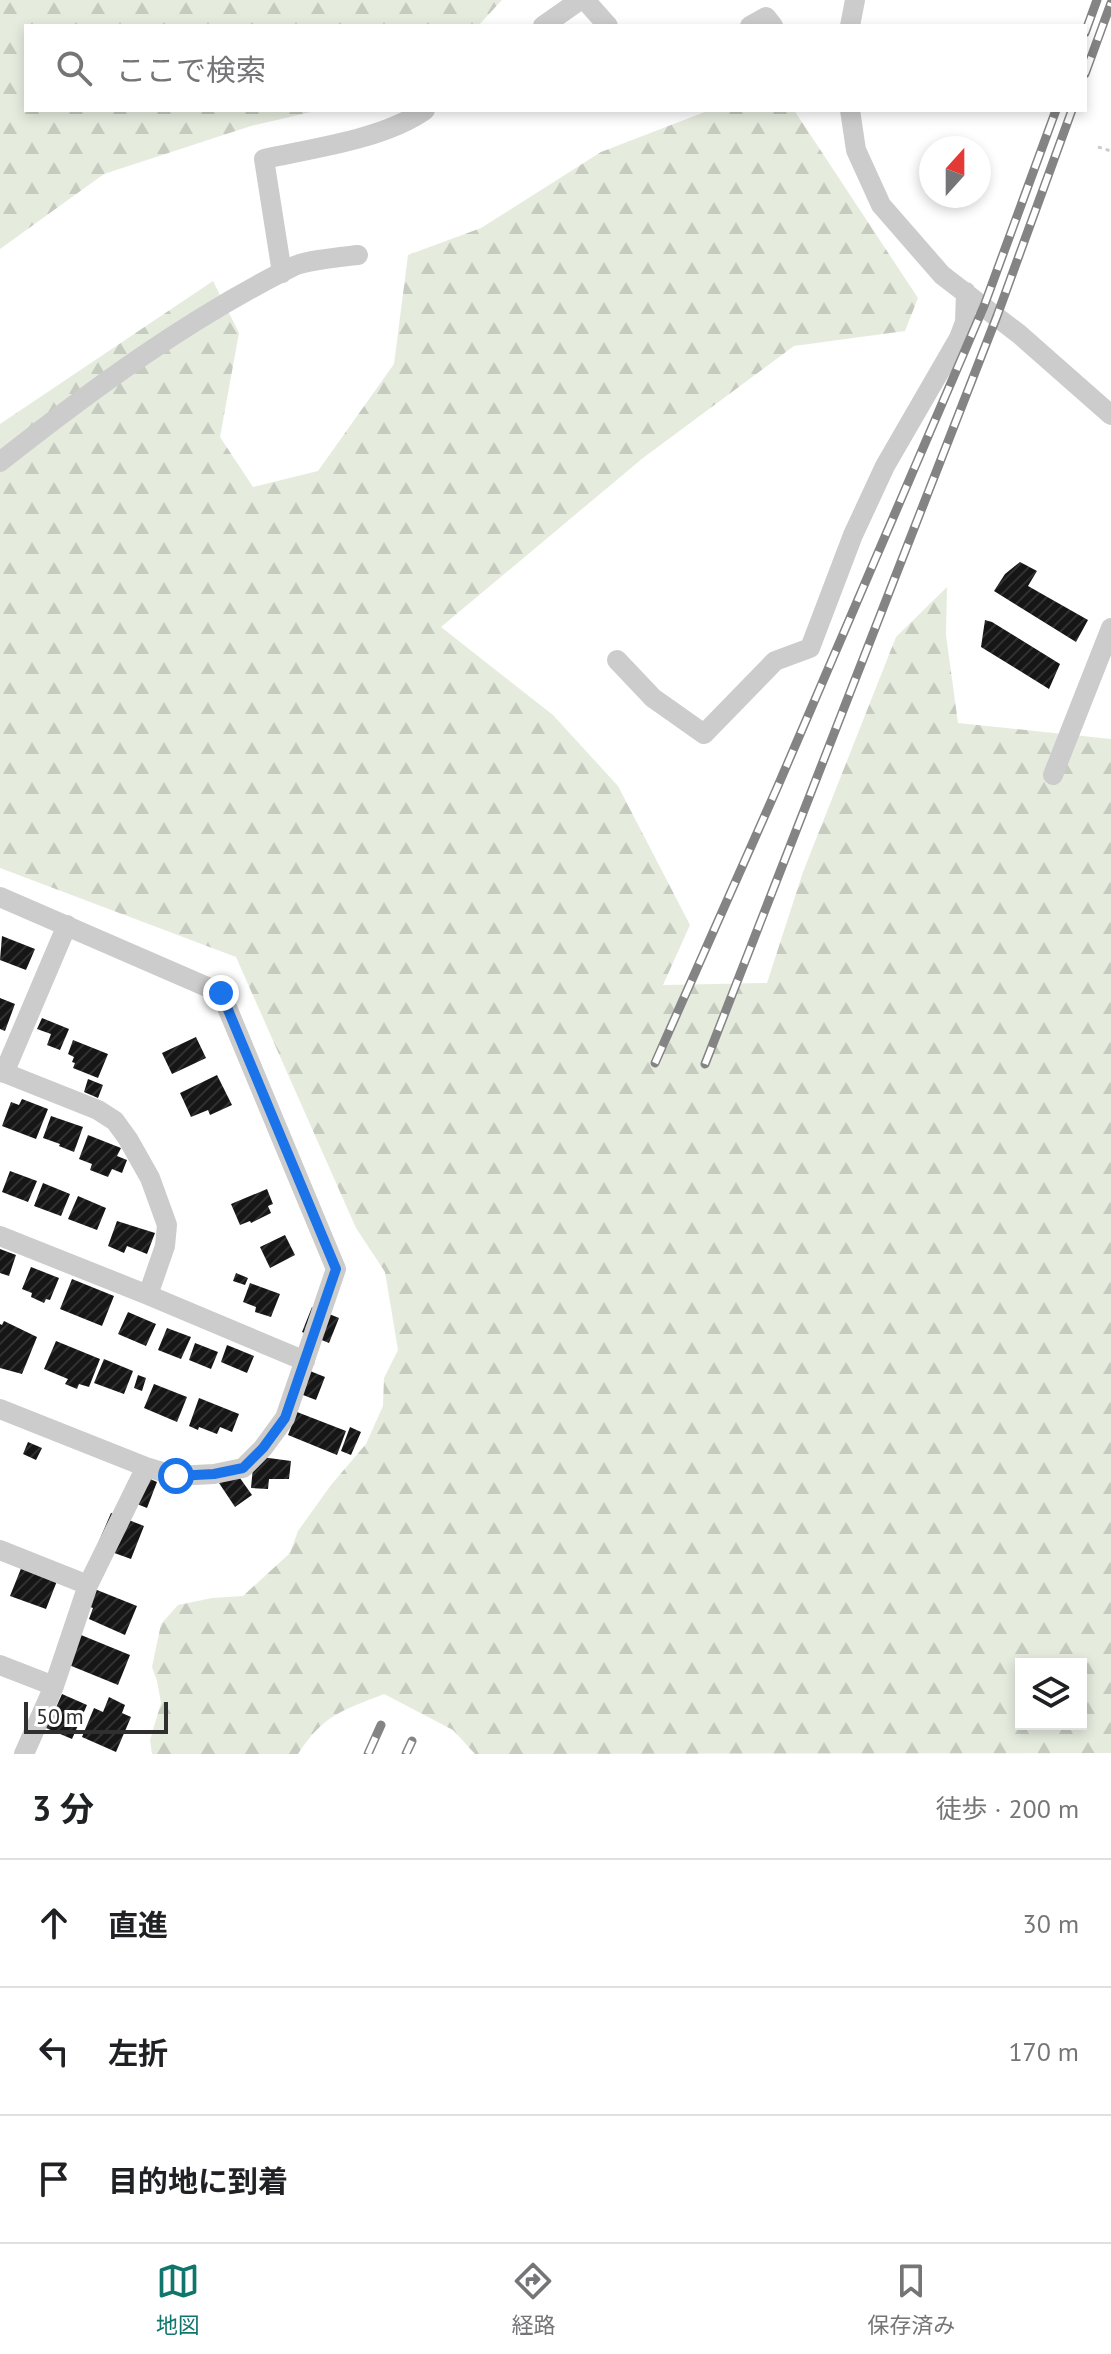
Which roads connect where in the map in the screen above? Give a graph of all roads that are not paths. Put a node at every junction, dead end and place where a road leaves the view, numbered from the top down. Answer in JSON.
{"nodes":[{"id":1,"x":583,"y":0,"type":"edge"},
{"id":2,"x":855,"y":0,"type":"edge"},
{"id":3,"x":546,"y":24,"type":"edge"},
{"id":4,"x":606,"y":24,"type":"edge"},
{"id":5,"x":850,"y":24,"type":"edge"},
{"id":6,"x":422,"y":112,"type":"edge"},
{"id":7,"x":850,"y":112,"type":"edge"},
{"id":8,"x":358,"y":255,"type":"dead end"},
{"id":9,"x":282,"y":273,"type":"junction"},
{"id":10,"x":966,"y":292,"type":"junction"},
{"id":11,"x":1111,"y":415,"type":"edge"},
{"id":12,"x":0,"y":462,"type":"edge"},
{"id":13,"x":1111,"y":628,"type":"edge"},
{"id":14,"x":617,"y":660,"type":"dead end"},
{"id":15,"x":1053,"y":775,"type":"dead end"},
{"id":16,"x":0,"y":897,"type":"edge"},
{"id":17,"x":67,"y":925,"type":"junction"},
{"id":18,"x":2,"y":1072,"type":"edge"},
{"id":19,"x":0,"y":1236,"type":"edge"},
{"id":20,"x":148,"y":1295,"type":"junction"},
{"id":21,"x":305,"y":1361,"type":"junction"},
{"id":22,"x":0,"y":1409,"type":"edge"},
{"id":23,"x":146,"y":1467,"type":"junction"},
{"id":24,"x":0,"y":1550,"type":"edge"},
{"id":25,"x":88,"y":1585,"type":"junction"},
{"id":26,"x":0,"y":1665,"type":"edge"},
{"id":27,"x":54,"y":1686,"type":"junction"},
{"id":28,"x":24,"y":1754,"type":"edge"}],
"edges":[{"from":1,"to":3,"type":"street"},
{"from":1,"to":4,"type":"street"},
{"from":2,"to":5,"type":"street"},
{"from":6,"to":9,"type":"street"},
{"from":7,"to":10,"type":"street"},
{"from":8,"to":9,"type":"street"},
{"from":9,"to":12,"type":"street"},
{"from":10,"to":11,"type":"street"},
{"from":10,"to":14,"type":"street"},
{"from":13,"to":15,"type":"street"},
{"from":16,"to":17,"type":"street"},
{"from":17,"to":18,"type":"street"},
{"from":17,"to":21,"type":"street"},
{"from":18,"to":20,"type":"street"},
{"from":19,"to":20,"type":"street"},
{"from":20,"to":21,"type":"street"},
{"from":21,"to":23,"type":"street"},
{"from":22,"to":23,"type":"street"},
{"from":23,"to":25,"type":"street"},
{"from":24,"to":25,"type":"street"},
{"from":25,"to":27,"type":"street"},
{"from":26,"to":27,"type":"street"},
{"from":27,"to":28,"type":"street"}]}
